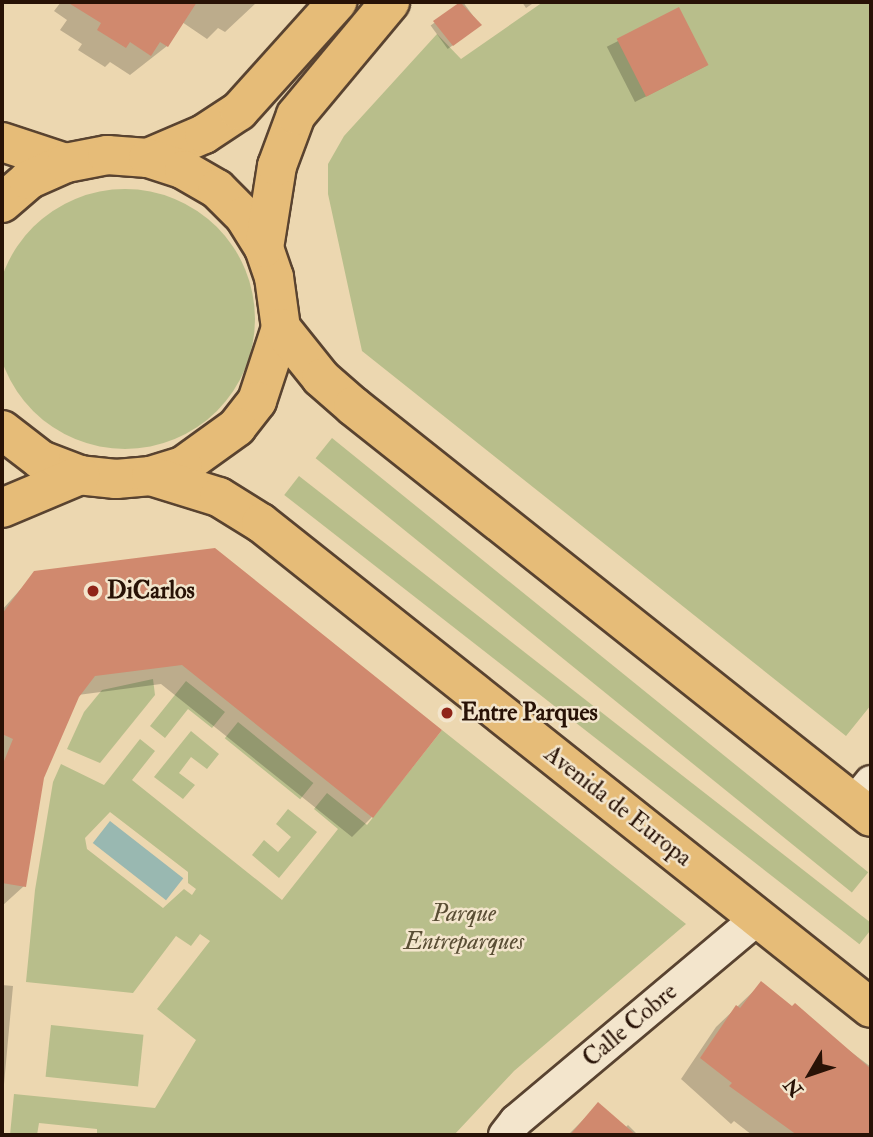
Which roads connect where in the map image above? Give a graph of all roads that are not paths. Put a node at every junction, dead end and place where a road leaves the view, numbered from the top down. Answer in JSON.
{"nodes":[{"id":1,"x":337,"y":2,"type":"edge"},
{"id":2,"x":390,"y":2,"type":"edge"},
{"id":3,"x":2,"y":142,"type":"edge"},
{"id":4,"x":148,"y":158,"type":"junction"},
{"id":5,"x":66,"y":163,"type":"junction"},
{"id":6,"x":2,"y":203,"type":"edge"},
{"id":7,"x":264,"y":248,"type":"junction"},
{"id":8,"x":281,"y":328,"type":"junction"},
{"id":9,"x":2,"y":430,"type":"edge"},
{"id":10,"x":80,"y":475,"type":"junction"},
{"id":11,"x":151,"y":476,"type":"junction"},
{"id":12,"x":2,"y":508,"type":"edge"},
{"id":13,"x":866,"y":800,"type":"edge"},
{"id":14,"x":758,"y":918,"type":"junction"},
{"id":15,"x":871,"y":1008,"type":"edge"},
{"id":16,"x":505,"y":1135,"type":"edge"}],
"edges":[{"from":1,"to":4,"type":"main road"},
{"from":2,"to":7,"type":"main road"},
{"from":3,"to":5,"type":"main road"},
{"from":4,"to":5,"type":"main road","name":"Avenida de Europa"},
{"from":4,"to":7,"type":"main road","name":"Avenida de Europa"},
{"from":5,"to":6,"type":"main road","name":"Avenida de Europa"},
{"from":7,"to":8,"type":"main road","name":"Avenida de Europa"},
{"from":8,"to":11,"type":"main road","name":"Avenida de Europa"},
{"from":8,"to":13,"type":"main road"},
{"from":9,"to":10,"type":"main road","name":"Avenida de Europa"},
{"from":10,"to":11,"type":"main road","name":"Avenida de Europa"},
{"from":10,"to":12,"type":"main road"},
{"from":11,"to":14,"type":"main road","name":"Avenida de Europa"},
{"from":14,"to":15,"type":"main road","name":"Avenida de Europa"},
{"from":14,"to":16,"type":"street","name":"Calle Cobre"}]}
